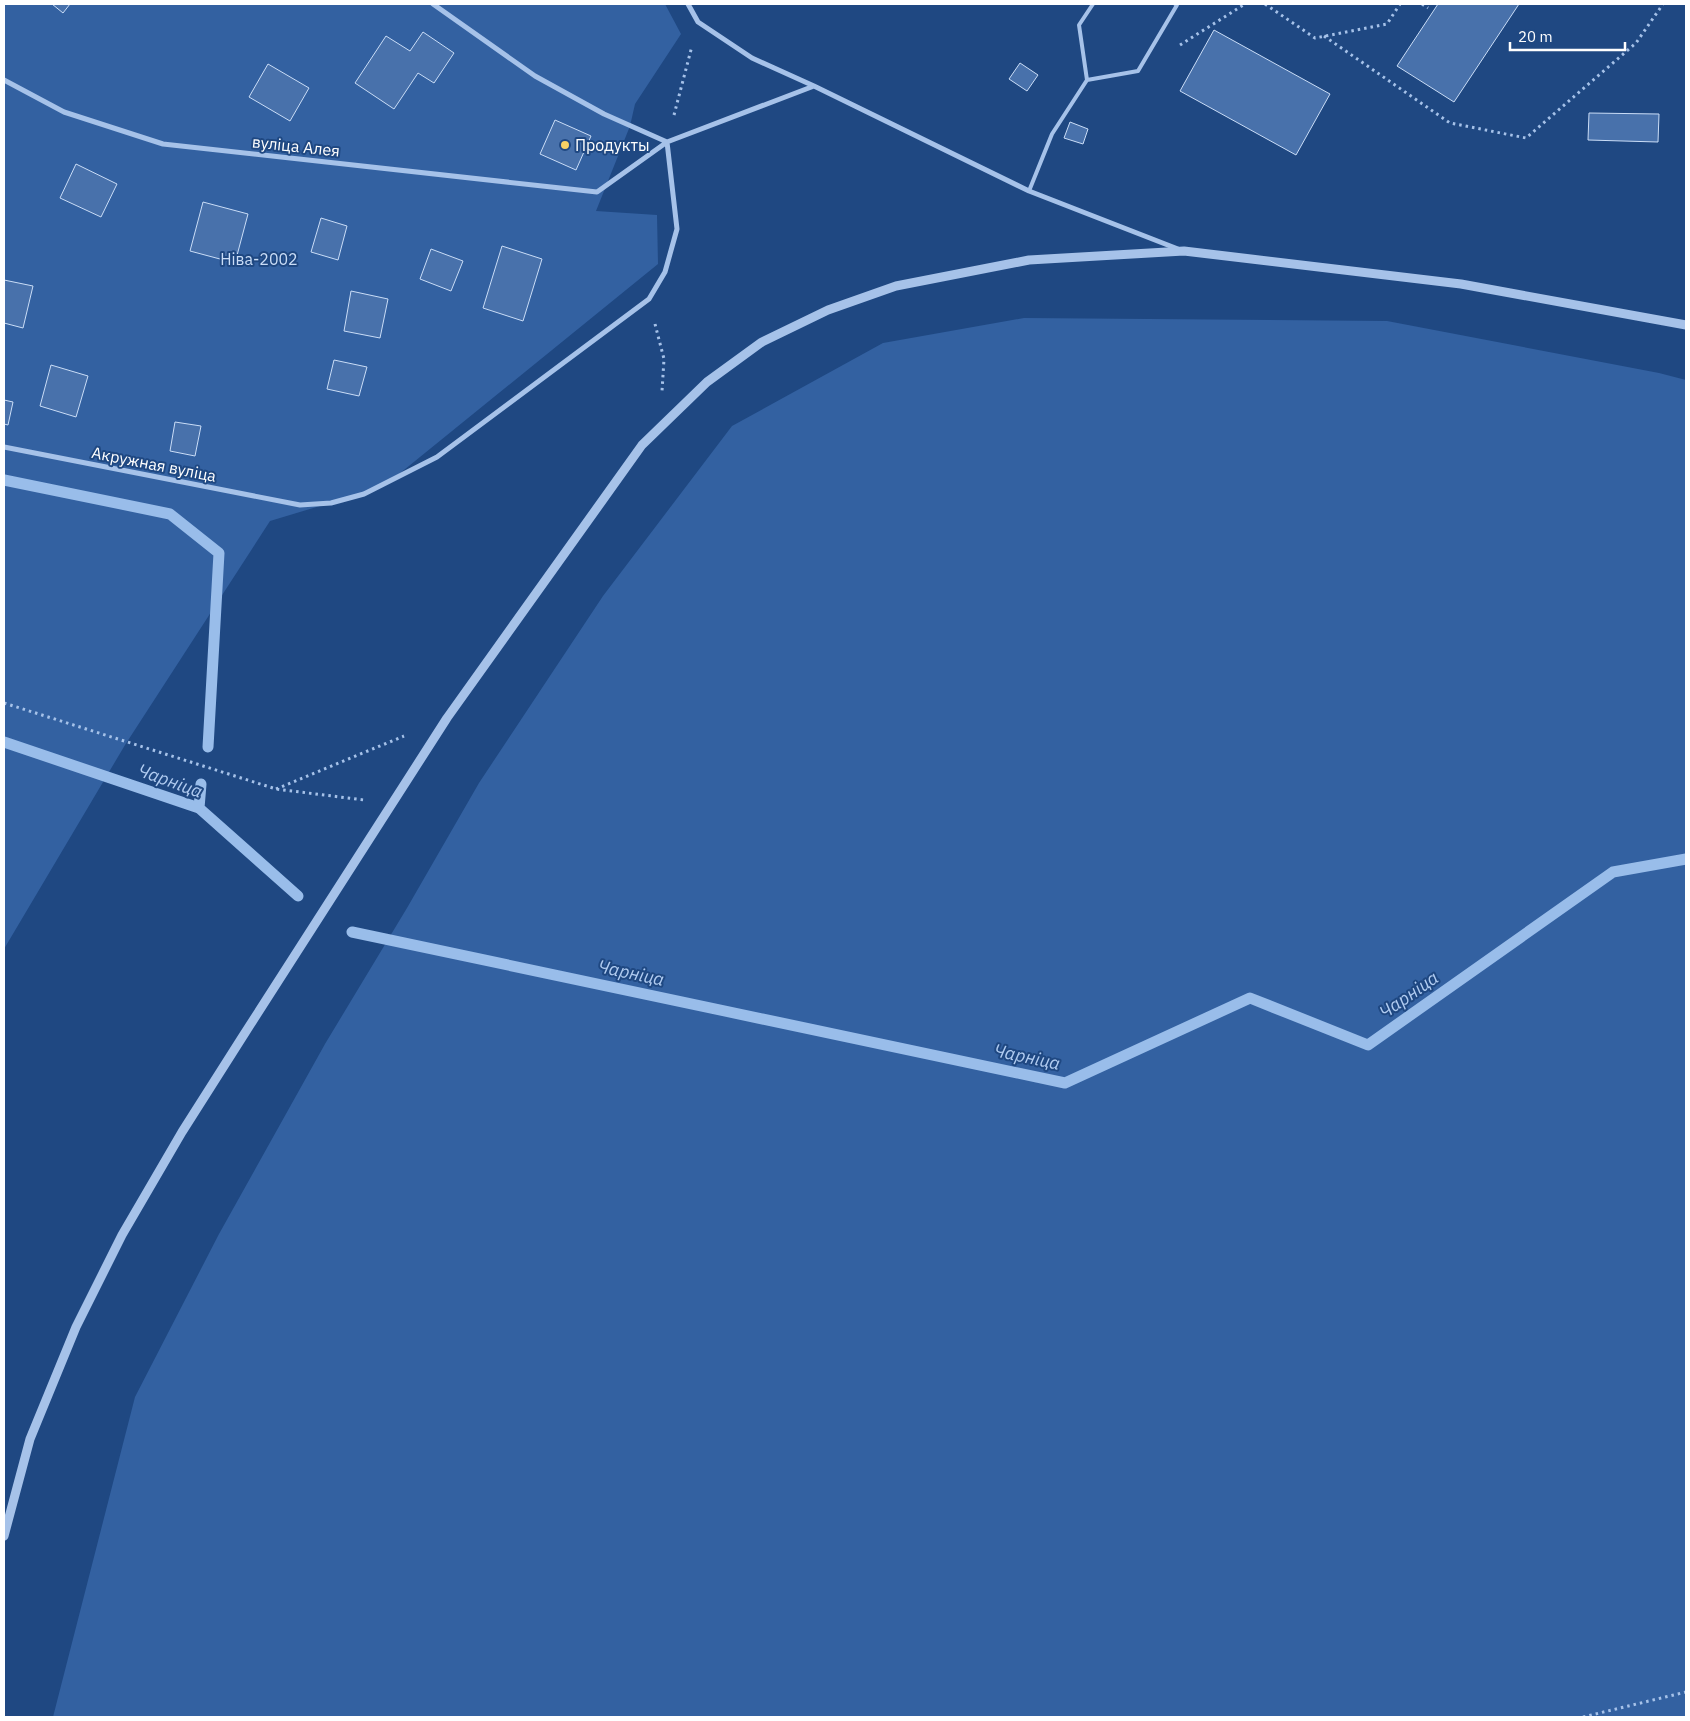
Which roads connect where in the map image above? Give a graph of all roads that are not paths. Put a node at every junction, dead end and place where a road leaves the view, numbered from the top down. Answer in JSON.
{"nodes":[{"id":1,"x":433,"y":4,"type":"edge"},
{"id":2,"x":688,"y":4,"type":"edge"},
{"id":3,"x":1093,"y":4,"type":"edge"},
{"id":4,"x":1175,"y":4,"type":"edge"},
{"id":5,"x":4,"y":80,"type":"edge"},
{"id":6,"x":1087,"y":80,"type":"junction"},
{"id":7,"x":814,"y":86,"type":"junction"},
{"id":8,"x":667,"y":142,"type":"junction"},
{"id":9,"x":1029,"y":191,"type":"junction"},
{"id":10,"x":1184,"y":251,"type":"junction"},
{"id":11,"x":1686,"y":325,"type":"edge"},
{"id":12,"x":4,"y":446,"type":"edge"},
{"id":13,"x":4,"y":1536,"type":"edge"}],
"edges":[{"from":1,"to":8,"type":"street"},
{"from":2,"to":7,"type":"street"},
{"from":3,"to":6,"type":"lane"},
{"from":4,"to":6,"type":"lane"},
{"from":5,"to":8,"type":"street","name":"вуліца Алея"},
{"from":6,"to":9,"type":"lane"},
{"from":7,"to":8,"type":"street"},
{"from":7,"to":9,"type":"street"},
{"from":8,"to":12,"type":"street","name":"Акружная вуліца"},
{"from":9,"to":10,"type":"street"},
{"from":10,"to":11,"type":"street"},
{"from":10,"to":13,"type":"street"}]}
